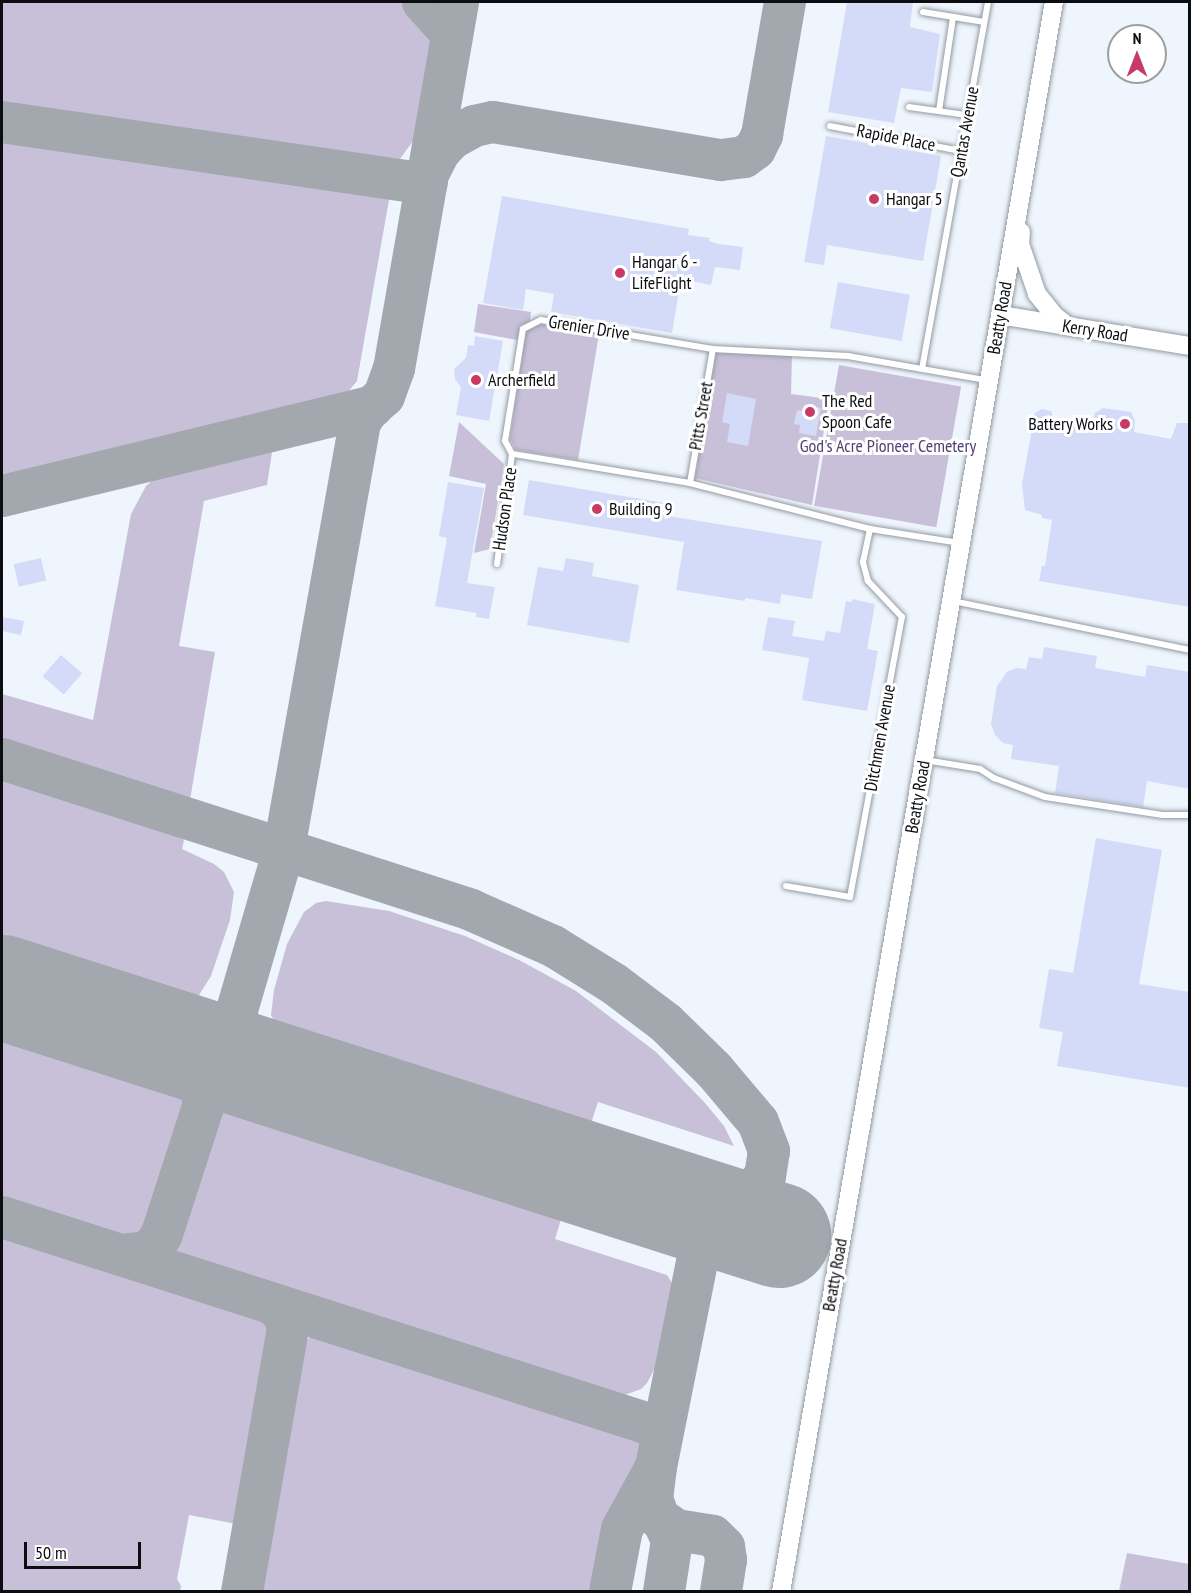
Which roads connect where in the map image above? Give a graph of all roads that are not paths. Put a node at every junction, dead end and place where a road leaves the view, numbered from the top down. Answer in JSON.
{"nodes":[{"id":1,"x":988,"y":2,"type":"edge"},
{"id":2,"x":1054,"y":2,"type":"edge"},
{"id":3,"x":923,"y":12,"type":"dead end"},
{"id":4,"x":953,"y":17,"type":"junction"},
{"id":5,"x":984,"y":22,"type":"junction"},
{"id":6,"x":909,"y":106,"type":"dead end"},
{"id":7,"x":939,"y":111,"type":"junction"},
{"id":8,"x":968,"y":115,"type":"junction"},
{"id":9,"x":830,"y":126,"type":"dead end"},
{"id":10,"x":961,"y":151,"type":"junction"},
{"id":11,"x":1024,"y":177,"type":"junction"},
{"id":12,"x":1000,"y":315,"type":"junction"},
{"id":13,"x":1068,"y":326,"type":"junction"},
{"id":14,"x":1190,"y":346,"type":"edge"},
{"id":15,"x":713,"y":349,"type":"junction"},
{"id":16,"x":922,"y":369,"type":"junction"},
{"id":17,"x":989,"y":381,"type":"junction"},
{"id":18,"x":512,"y":454,"type":"junction"},
{"id":19,"x":690,"y":483,"type":"junction"},
{"id":20,"x":870,"y":529,"type":"junction"},
{"id":21,"x":962,"y":543,"type":"junction"},
{"id":22,"x":498,"y":564,"type":"dead end"},
{"id":23,"x":952,"y":601,"type":"junction"},
{"id":24,"x":1190,"y":650,"type":"edge"},
{"id":25,"x":924,"y":760,"type":"junction"},
{"id":26,"x":1190,"y":815,"type":"edge"},
{"id":27,"x":786,"y":886,"type":"dead end"},
{"id":28,"x":781,"y":1592,"type":"edge"}],
"edges":[{"from":1,"to":5,"type":"lane","name":"Qantas Avenue"},
{"from":2,"to":11,"type":"main road","name":"Beatty Road"},
{"from":3,"to":4,"type":"lane"},
{"from":4,"to":5,"type":"lane"},
{"from":4,"to":7,"type":"lane"},
{"from":5,"to":8,"type":"lane","name":"Qantas Avenue"},
{"from":6,"to":7,"type":"lane"},
{"from":7,"to":8,"type":"lane"},
{"from":8,"to":10,"type":"lane","name":"Qantas Avenue"},
{"from":9,"to":10,"type":"lane","name":"Rapide Place"},
{"from":10,"to":16,"type":"lane","name":"Qantas Avenue"},
{"from":11,"to":12,"type":"main road","name":"Beatty Road"},
{"from":11,"to":13,"type":"main road"},
{"from":12,"to":13,"type":"main road","name":"Kerry Road"},
{"from":12,"to":17,"type":"main road","name":"Beatty Road"},
{"from":13,"to":14,"type":"main road","name":"Kerry Road"},
{"from":15,"to":16,"type":"lane","name":"Grenier Drive"},
{"from":15,"to":18,"type":"lane","name":"Grenier Drive"},
{"from":15,"to":19,"type":"lane","name":"Pitts Street"},
{"from":16,"to":17,"type":"lane","name":"Grenier Drive"},
{"from":17,"to":21,"type":"main road","name":"Beatty Road"},
{"from":18,"to":19,"type":"lane"},
{"from":18,"to":22,"type":"lane","name":"Hudson Place"},
{"from":19,"to":20,"type":"lane"},
{"from":20,"to":21,"type":"lane"},
{"from":20,"to":27,"type":"lane","name":"Ditchmen Avenue"},
{"from":21,"to":23,"type":"main road","name":"Beatty Road"},
{"from":23,"to":24,"type":"lane"},
{"from":23,"to":25,"type":"main road","name":"Beatty Road"},
{"from":25,"to":26,"type":"lane"},
{"from":25,"to":28,"type":"main road","name":"Beatty Road"}]}
